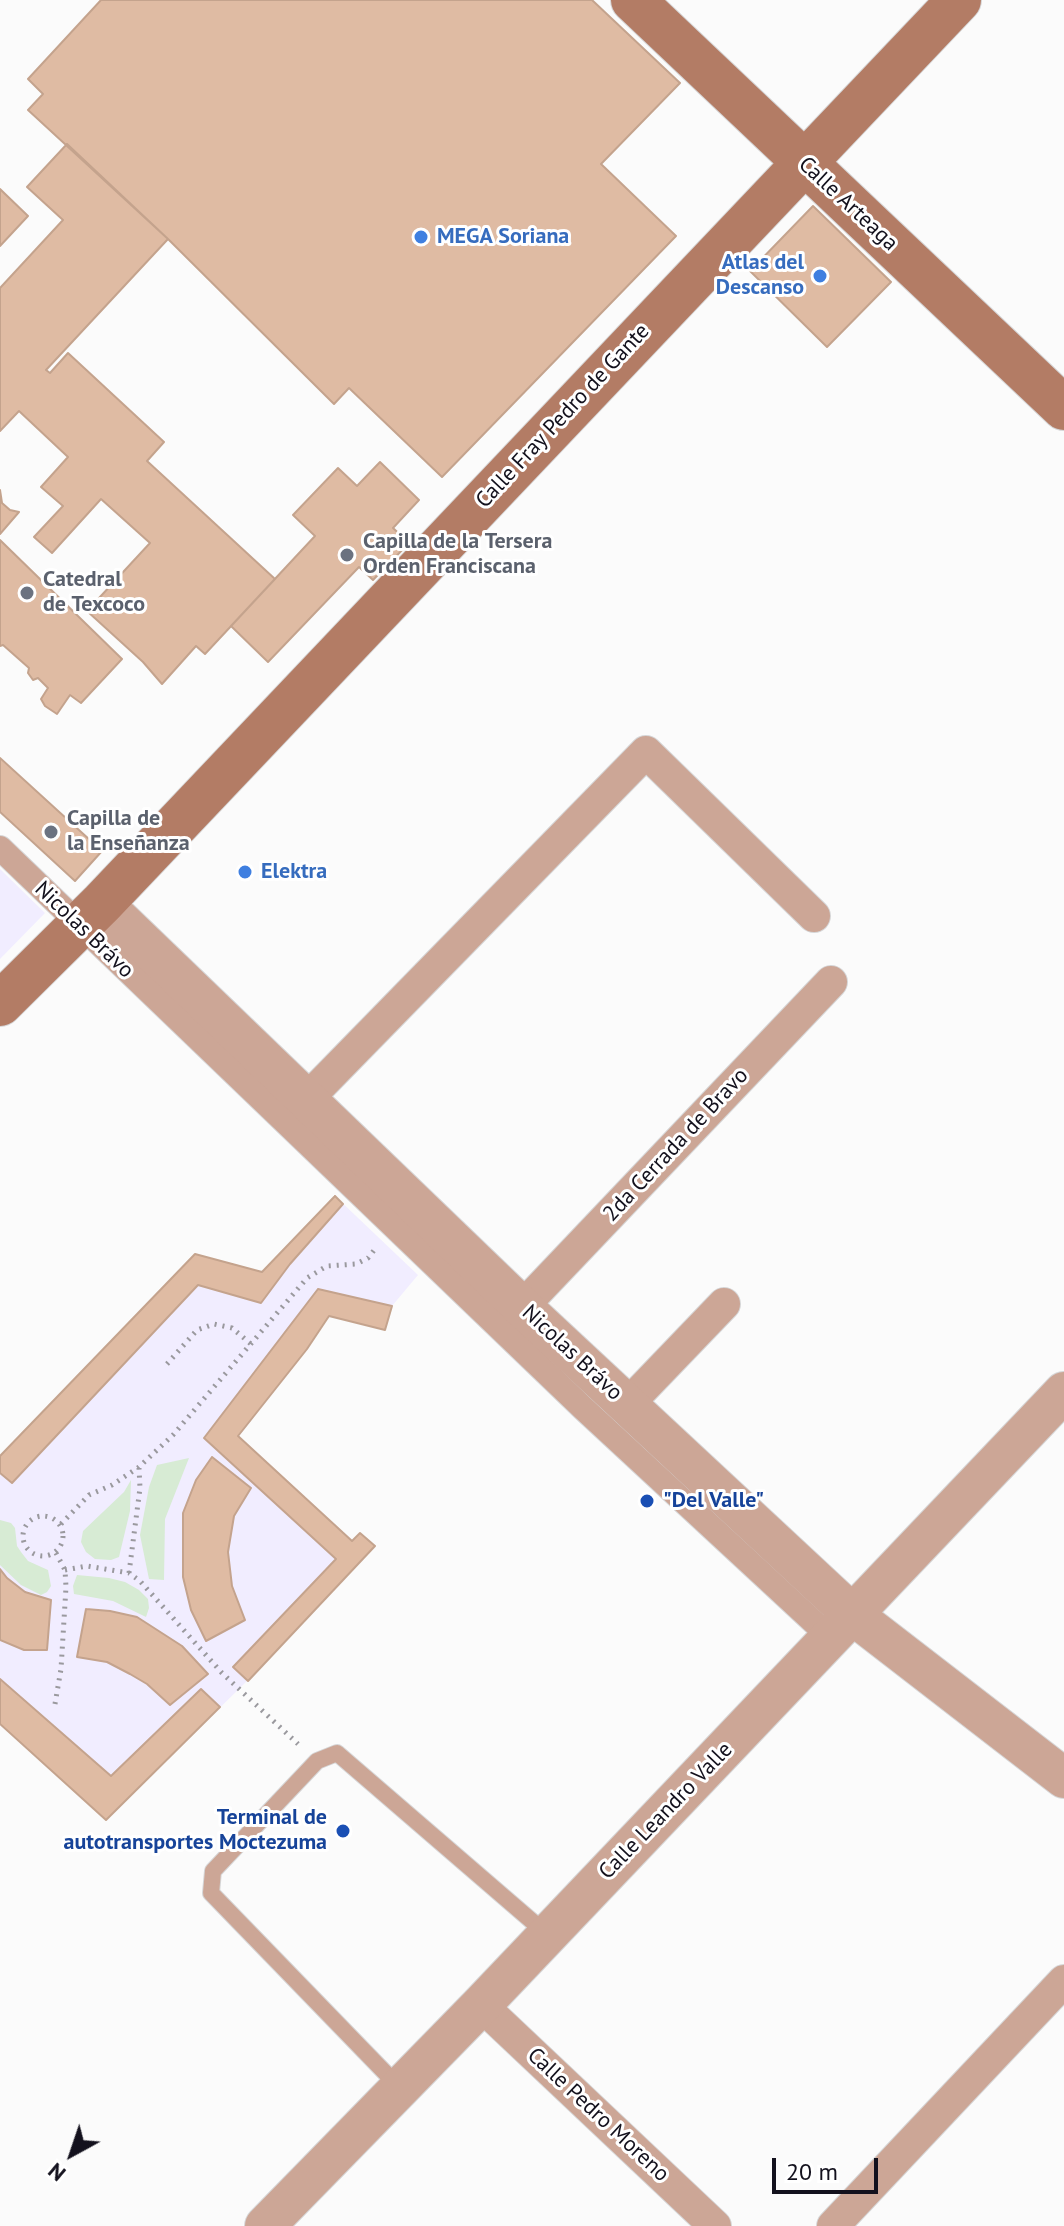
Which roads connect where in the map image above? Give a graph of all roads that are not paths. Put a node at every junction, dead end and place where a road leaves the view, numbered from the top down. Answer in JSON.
{"nodes":[{"id":1,"x":959,"y":0,"type":"edge"},
{"id":2,"x":635,"y":1,"type":"edge"},
{"id":3,"x":804,"y":162,"type":"junction"},
{"id":4,"x":1064,"y":408,"type":"edge"},
{"id":5,"x":0,"y":848,"type":"edge"},
{"id":6,"x":90,"y":914,"type":"junction"},
{"id":7,"x":814,"y":916,"type":"dead end"},
{"id":8,"x":831,"y":982,"type":"dead end"},
{"id":9,"x":0,"y":1004,"type":"edge"},
{"id":10,"x":306,"y":1100,"type":"junction"},
{"id":11,"x":724,"y":1304,"type":"dead end"},
{"id":12,"x":522,"y":1307,"type":"junction"},
{"id":13,"x":1064,"y":1392,"type":"edge"},
{"id":14,"x":627,"y":1405,"type":"junction"},
{"id":15,"x":842,"y":1626,"type":"junction"},
{"id":16,"x":1064,"y":1778,"type":"edge"},
{"id":17,"x":548,"y":1935,"type":"junction"},
{"id":18,"x":1064,"y":1981,"type":"edge"},
{"id":19,"x":481,"y":2005,"type":"junction"},
{"id":20,"x":400,"y":2088,"type":"junction"},
{"id":21,"x":265,"y":2226,"type":"edge"},
{"id":22,"x":715,"y":2226,"type":"edge"},
{"id":23,"x":833,"y":2226,"type":"edge"}],
"edges":[{"from":1,"to":3,"type":"main road","name":"Calle Fray Pedro de Gante"},
{"from":2,"to":3,"type":"main road","name":"Calle Arteaga"},
{"from":3,"to":4,"type":"main road","name":"Calle Arteaga"},
{"from":3,"to":6,"type":"main road","name":"Calle Fray Pedro de Gante"},
{"from":5,"to":6,"type":"street","name":"Nicolas Brávo"},
{"from":6,"to":9,"type":"main road","name":"Calle Fray Pedro de Gante"},
{"from":6,"to":10,"type":"street","name":"Nicolas Brávo"},
{"from":6,"to":15,"type":"street","name":"Nicolas Brávo"},
{"from":7,"to":10,"type":"street"},
{"from":8,"to":12,"type":"street","name":"2da Cerrada de Bravo"},
{"from":10,"to":12,"type":"street","name":"Nicolas Brávo"},
{"from":11,"to":14,"type":"street"},
{"from":12,"to":14,"type":"street","name":"Nicolas Brávo"},
{"from":13,"to":15,"type":"street","name":"Calle Leandro Valle"},
{"from":14,"to":15,"type":"street","name":"Nicolas Brávo"},
{"from":15,"to":16,"type":"street","name":"Nicolas Brávo"},
{"from":15,"to":17,"type":"street","name":"Calle Leandro Valle"},
{"from":17,"to":19,"type":"street","name":"Calle Leandro Valle"},
{"from":17,"to":20,"type":"lane"},
{"from":18,"to":23,"type":"street"},
{"from":19,"to":20,"type":"street","name":"Calle Leandro Valle"},
{"from":19,"to":22,"type":"street","name":"Calle Pedro Moreno"},
{"from":20,"to":21,"type":"street","name":"Calle Leandro Valle"}]}
